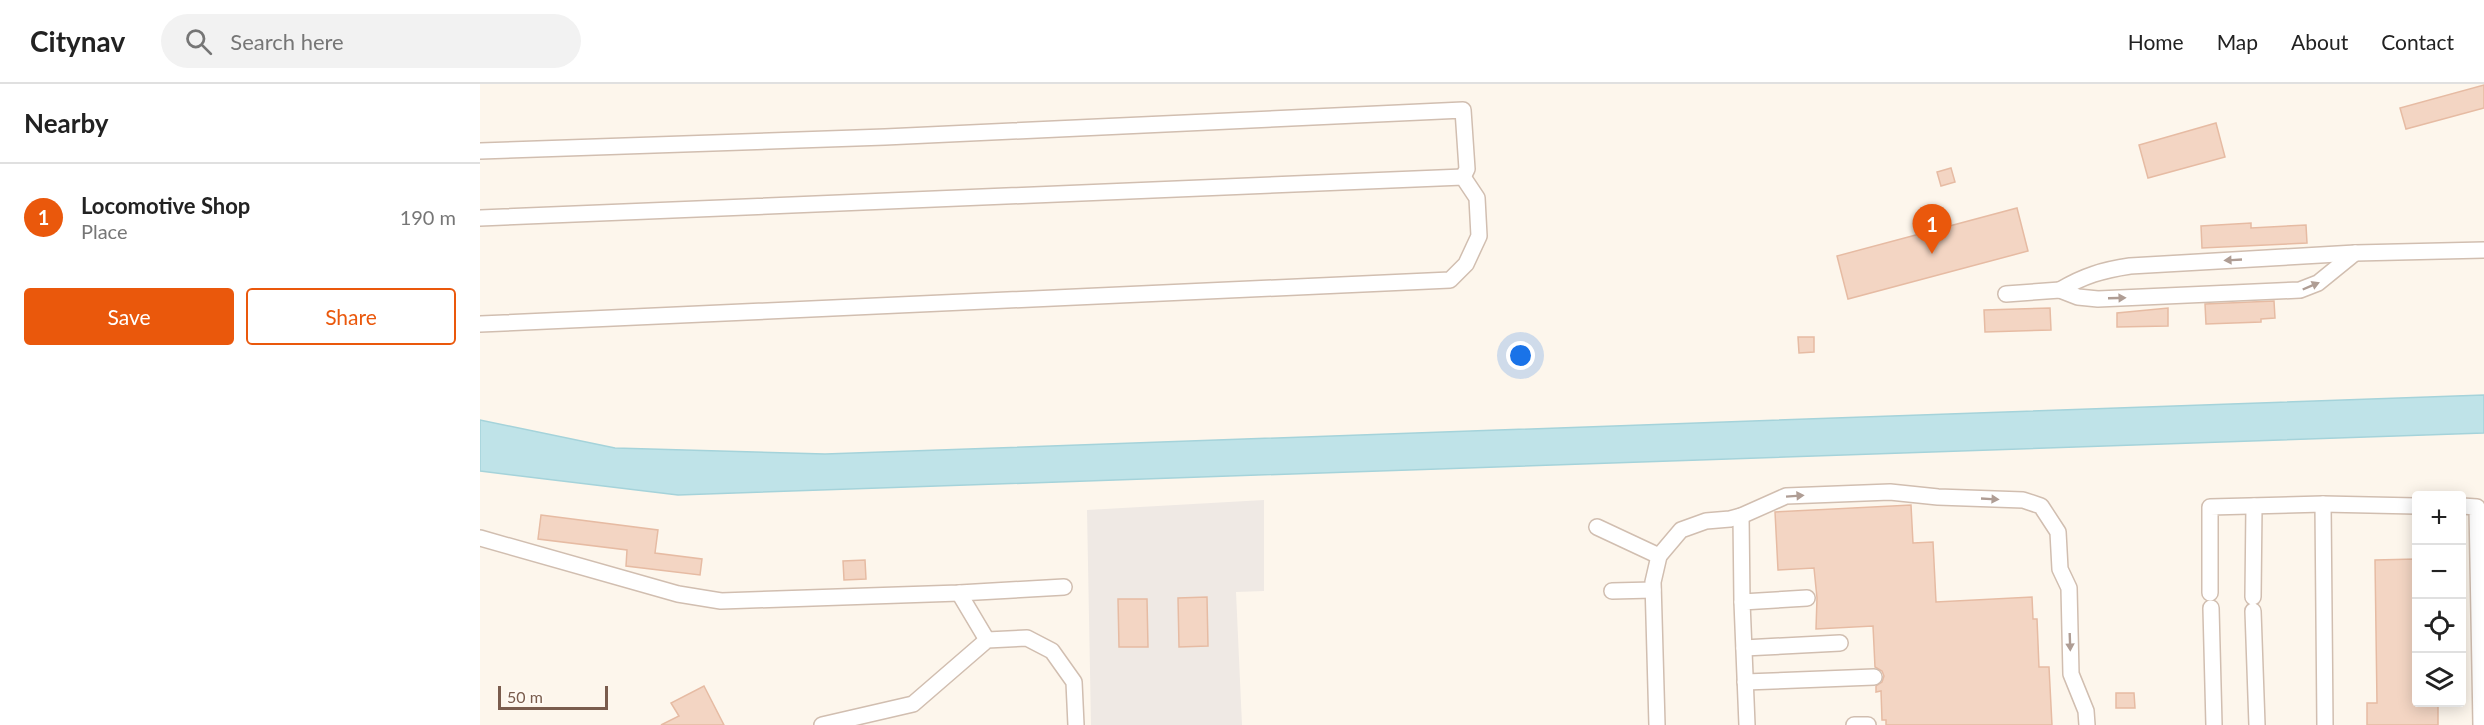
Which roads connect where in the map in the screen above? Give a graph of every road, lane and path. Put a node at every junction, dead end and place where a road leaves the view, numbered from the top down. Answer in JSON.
{"nodes":[{"id":1,"x":480,"y":151,"type":"edge"},
{"id":2,"x":1463,"y":177,"type":"junction"},
{"id":3,"x":480,"y":218,"type":"edge"},
{"id":4,"x":2484,"y":250,"type":"edge"},
{"id":5,"x":2355,"y":253,"type":"junction"},
{"id":6,"x":2060,"y":290,"type":"junction"},
{"id":7,"x":2006,"y":294,"type":"dead end"},
{"id":8,"x":480,"y":324,"type":"edge"},
{"id":9,"x":2323,"y":504,"type":"junction"},
{"id":10,"x":2254,"y":506,"type":"junction"},
{"id":11,"x":2412,"y":506,"type":"edge"},
{"id":12,"x":2466,"y":507,"type":"edge"},
{"id":13,"x":1741,"y":516,"type":"junction"},
{"id":14,"x":1597,"y":527,"type":"dead end"},
{"id":15,"x":480,"y":538,"type":"edge"},
{"id":16,"x":1659,"y":556,"type":"junction"},
{"id":17,"x":1064,"y":587,"type":"dead end"},
{"id":18,"x":1653,"y":590,"type":"junction"},
{"id":19,"x":1612,"y":591,"type":"dead end"},
{"id":20,"x":959,"y":593,"type":"junction"},
{"id":21,"x":1807,"y":598,"type":"dead end"},
{"id":22,"x":1742,"y":602,"type":"junction"},
{"id":23,"x":987,"y":640,"type":"junction"},
{"id":24,"x":1840,"y":644,"type":"dead end"},
{"id":25,"x":1744,"y":648,"type":"junction"},
{"id":26,"x":1874,"y":677,"type":"dead end"},
{"id":27,"x":1745,"y":682,"type":"junction"},
{"id":28,"x":822,"y":725,"type":"edge"},
{"id":29,"x":1076,"y":725,"type":"edge"},
{"id":30,"x":1657,"y":725,"type":"edge"},
{"id":31,"x":1747,"y":725,"type":"edge"},
{"id":32,"x":1854,"y":725,"type":"edge"},
{"id":33,"x":1868,"y":725,"type":"edge"},
{"id":34,"x":2087,"y":725,"type":"edge"},
{"id":35,"x":2214,"y":725,"type":"edge"},
{"id":36,"x":2257,"y":725,"type":"edge"},
{"id":37,"x":2325,"y":725,"type":"edge"},
{"id":38,"x":2481,"y":725,"type":"edge"}],
"edges":[{"from":1,"to":2,"type":"street"},
{"from":2,"to":3,"type":"street"},
{"from":2,"to":8,"type":"street"},
{"from":4,"to":5,"type":"street"},
{"from":5,"to":6,"type":"street","one_way":true},
{"from":6,"to":5,"type":"street","one_way":true},
{"from":6,"to":7,"type":"street"},
{"from":9,"to":10,"type":"street"},
{"from":9,"to":11,"type":"street"},
{"from":9,"to":37,"type":"street"},
{"from":10,"to":35,"type":"street"},
{"from":10,"to":36,"type":"street"},
{"from":12,"to":38,"type":"street"},
{"from":13,"to":16,"type":"street"},
{"from":13,"to":22,"type":"street"},
{"from":13,"to":34,"type":"street","one_way":true},
{"from":14,"to":16,"type":"street"},
{"from":15,"to":20,"type":"street"},
{"from":16,"to":18,"type":"street"},
{"from":17,"to":20,"type":"street"},
{"from":18,"to":19,"type":"street"},
{"from":18,"to":30,"type":"street"},
{"from":20,"to":23,"type":"street"},
{"from":21,"to":22,"type":"street"},
{"from":22,"to":25,"type":"street"},
{"from":23,"to":28,"type":"street"},
{"from":23,"to":29,"type":"street"},
{"from":24,"to":25,"type":"street"},
{"from":25,"to":27,"type":"street"},
{"from":26,"to":27,"type":"street"},
{"from":27,"to":31,"type":"street"},
{"from":32,"to":33,"type":"street"}]}
